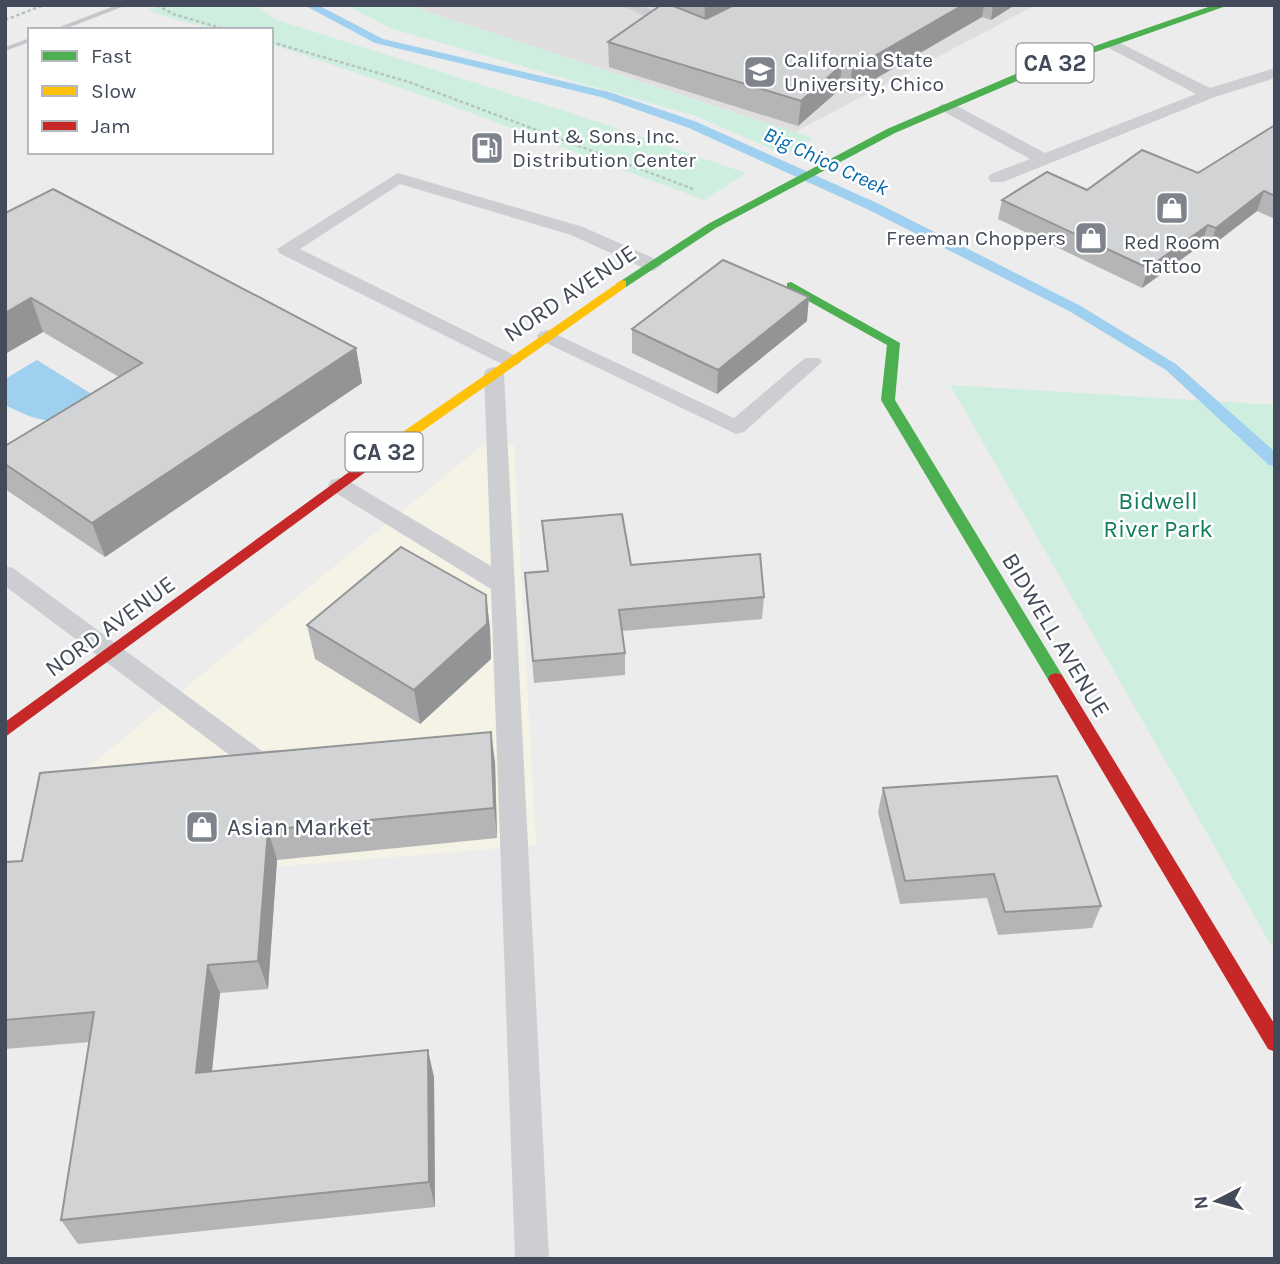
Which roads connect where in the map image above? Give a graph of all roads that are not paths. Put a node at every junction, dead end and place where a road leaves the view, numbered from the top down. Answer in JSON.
{"nodes":[{"id":1,"x":627,"y":5,"type":"edge"},
{"id":2,"x":1224,"y":5,"type":"edge"},
{"id":3,"x":691,"y":32,"type":"edge"},
{"id":4,"x":1112,"y":44,"type":"junction"},
{"id":5,"x":1275,"y":73,"type":"edge"},
{"id":6,"x":1209,"y":94,"type":"junction"},
{"id":7,"x":947,"y":107,"type":"junction"},
{"id":8,"x":1043,"y":159,"type":"junction"},
{"id":9,"x":997,"y":178,"type":"dead end"},
{"id":10,"x":653,"y":265,"type":"junction"},
{"id":11,"x":791,"y":286,"type":"edge"},
{"id":12,"x":547,"y":336,"type":"junction"},
{"id":13,"x":812,"y":362,"type":"dead end"},
{"id":14,"x":503,"y":367,"type":"junction"},
{"id":15,"x":339,"y":485,"type":"junction"},
{"id":16,"x":5,"y":574,"type":"edge"},
{"id":17,"x":503,"y":585,"type":"junction"},
{"id":18,"x":111,"y":653,"type":"junction"},
{"id":19,"x":5,"y":731,"type":"edge"},
{"id":20,"x":297,"y":759,"type":"edge"},
{"id":21,"x":1275,"y":1043,"type":"edge"},
{"id":22,"x":531,"y":1259,"type":"edge"}],
"edges":[{"from":1,"to":3,"type":"lane"},
{"from":2,"to":4,"type":"main road","name":"NORD AVENUE","number":"CA 32"},
{"from":4,"to":6,"type":"lane"},
{"from":4,"to":7,"type":"main road","name":"NORD AVENUE","number":"CA 32"},
{"from":5,"to":6,"type":"lane"},
{"from":6,"to":8,"type":"lane"},
{"from":7,"to":8,"type":"lane"},
{"from":7,"to":10,"type":"main road","name":"NORD AVENUE","number":"CA 32"},
{"from":8,"to":9,"type":"lane"},
{"from":10,"to":12,"type":"main road","name":"NORD AVENUE","number":"CA 32"},
{"from":10,"to":14,"type":"lane"},
{"from":11,"to":21,"type":"main road","name":"BIDWELL AVENUE"},
{"from":12,"to":13,"type":"lane"},
{"from":12,"to":14,"type":"main road","name":"NORD AVENUE","number":"CA 32"},
{"from":14,"to":15,"type":"main road","name":"NORD AVENUE","number":"CA 32"},
{"from":14,"to":17,"type":"lane"},
{"from":15,"to":17,"type":"lane"},
{"from":15,"to":18,"type":"main road","name":"NORD AVENUE","number":"CA 32"},
{"from":16,"to":18,"type":"lane"},
{"from":17,"to":22,"type":"lane"},
{"from":18,"to":19,"type":"main road","name":"NORD AVENUE","number":"CA 32"},
{"from":18,"to":20,"type":"lane"}]}
